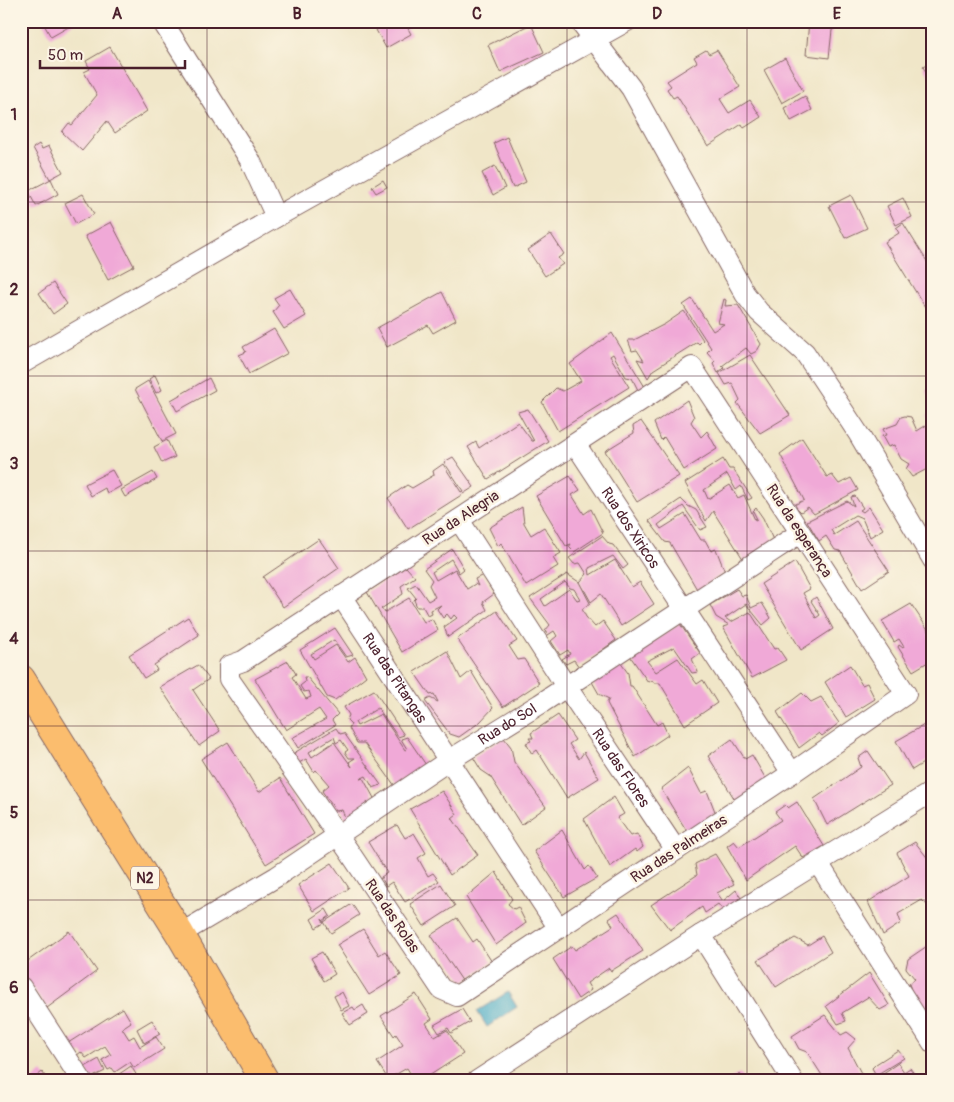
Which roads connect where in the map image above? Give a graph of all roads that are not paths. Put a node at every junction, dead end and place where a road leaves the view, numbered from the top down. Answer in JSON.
{"nodes":[{"id":1,"x":162,"y":21,"type":"edge"},
{"id":2,"x":580,"y":21,"type":"edge"},
{"id":3,"x":627,"y":21,"type":"edge"},
{"id":4,"x":593,"y":41,"type":"junction"},
{"id":5,"x":276,"y":217,"type":"junction"},
{"id":6,"x":21,"y":364,"type":"edge"},
{"id":7,"x":692,"y":368,"type":"joint"},
{"id":8,"x":576,"y":445,"type":"junction"},
{"id":9,"x":459,"y":520,"type":"junction"},
{"id":10,"x":800,"y":533,"type":"junction"},
{"id":11,"x":933,"y":560,"type":"edge"},
{"id":12,"x":340,"y":596,"type":"junction"},
{"id":13,"x":685,"y":609,"type":"junction"},
{"id":14,"x":229,"y":666,"type":"joint"},
{"id":15,"x":22,"y":680,"type":"edge"},
{"id":16,"x":566,"y":686,"type":"junction"},
{"id":17,"x":906,"y":694,"type":"joint"},
{"id":18,"x":448,"y":761,"type":"junction"},
{"id":19,"x":792,"y":773,"type":"junction"},
{"id":20,"x":933,"y":791,"type":"edge"},
{"id":21,"x":338,"y":836,"type":"junction"},
{"id":22,"x":676,"y":850,"type":"junction"},
{"id":23,"x":818,"y":863,"type":"junction"},
{"id":24,"x":558,"y":927,"type":"junction"},
{"id":25,"x":180,"y":934,"type":"junction"},
{"id":26,"x":701,"y":935,"type":"junction"},
{"id":27,"x":21,"y":987,"type":"edge"},
{"id":28,"x":448,"y":994,"type":"joint"},
{"id":29,"x":933,"y":1043,"type":"edge"},
{"id":30,"x":82,"y":1081,"type":"edge"},
{"id":31,"x":265,"y":1081,"type":"edge"},
{"id":32,"x":477,"y":1081,"type":"edge"},
{"id":33,"x":793,"y":1081,"type":"edge"}],
"edges":[{"from":1,"to":5,"type":"street"},
{"from":2,"to":4,"type":"street"},
{"from":3,"to":4,"type":"street"},
{"from":4,"to":5,"type":"street"},
{"from":4,"to":11,"type":"street"},
{"from":5,"to":6,"type":"street"},
{"from":7,"to":8,"type":"street","name":"Rua da Alegria"},
{"from":7,"to":10,"type":"street","name":"Rua da esperança"},
{"from":8,"to":9,"type":"street","name":"Rua da Alegria"},
{"from":8,"to":13,"type":"street","name":"Rua dos Xiricos"},
{"from":9,"to":12,"type":"street","name":"Rua da Alegria"},
{"from":9,"to":16,"type":"street","name":"Rua das Flores"},
{"from":10,"to":13,"type":"street","name":"Rua do Sol"},
{"from":10,"to":17,"type":"street","name":"Rua da esperança"},
{"from":12,"to":14,"type":"street","name":"Rua da Alegria"},
{"from":12,"to":18,"type":"street","name":"Rua das Pitangas"},
{"from":13,"to":16,"type":"street","name":"Rua do Sol"},
{"from":13,"to":19,"type":"street","name":"Rua dos Xiricos"},
{"from":14,"to":21,"type":"street","name":"Rua das Rolas"},
{"from":15,"to":25,"type":"main road","number":"N2"},
{"from":16,"to":18,"type":"street","name":"Rua do Sol"},
{"from":16,"to":22,"type":"street","name":"Rua das Flores"},
{"from":17,"to":19,"type":"street","name":"Rua das Palmeiras"},
{"from":18,"to":21,"type":"street","name":"Rua do Sol"},
{"from":18,"to":24,"type":"street","name":"Rua das Pitangas"},
{"from":19,"to":22,"type":"street","name":"Rua das Palmeiras"},
{"from":20,"to":23,"type":"street"},
{"from":21,"to":25,"type":"street","name":"Rua do Sol"},
{"from":21,"to":28,"type":"street","name":"Rua das Rolas"},
{"from":22,"to":24,"type":"street","name":"Rua das Palmeiras"},
{"from":23,"to":26,"type":"street"},
{"from":23,"to":29,"type":"street"},
{"from":24,"to":28,"type":"street","name":"Rua das Palmeiras"},
{"from":25,"to":31,"type":"main road","number":"N2"},
{"from":26,"to":32,"type":"street"},
{"from":26,"to":33,"type":"street"},
{"from":27,"to":30,"type":"street"}]}
